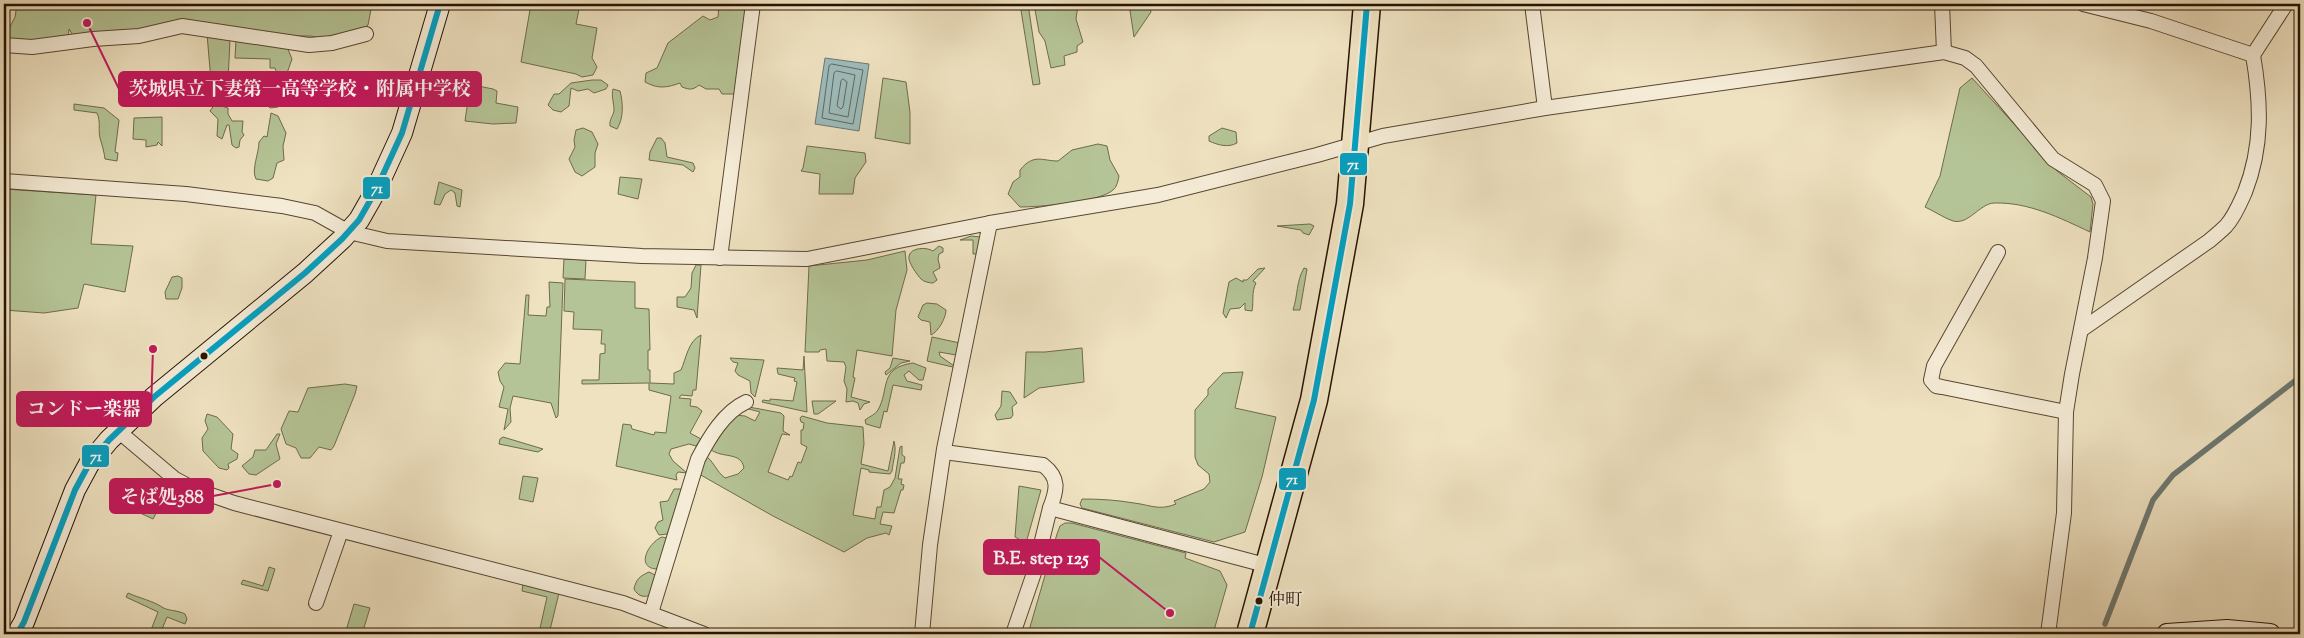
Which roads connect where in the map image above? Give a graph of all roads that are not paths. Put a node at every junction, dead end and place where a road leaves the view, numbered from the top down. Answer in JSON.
{"nodes":[{"id":1,"x":440,"y":4,"type":"edge"},
{"id":2,"x":753,"y":4,"type":"edge"},
{"id":3,"x":1367,"y":4,"type":"edge"},
{"id":4,"x":1532,"y":4,"type":"edge"},
{"id":5,"x":1942,"y":4,"type":"edge"},
{"id":6,"x":2083,"y":4,"type":"edge"},
{"id":7,"x":2286,"y":4,"type":"edge"},
{"id":8,"x":366,"y":34,"type":"dead end"},
{"id":9,"x":4,"y":45,"type":"edge"},
{"id":10,"x":1944,"y":52,"type":"junction"},
{"id":11,"x":2253,"y":55,"type":"junction"},
{"id":12,"x":1545,"y":108,"type":"junction"},
{"id":13,"x":1356,"y":143,"type":"junction"},
{"id":14,"x":4,"y":181,"type":"edge"},
{"id":15,"x":990,"y":223,"type":"junction"},
{"id":16,"x":349,"y":232,"type":"junction"},
{"id":17,"x":1998,"y":252,"type":"dead end"},
{"id":18,"x":720,"y":258,"type":"junction"},
{"id":19,"x":2081,"y":330,"type":"junction"},
{"id":20,"x":746,"y":402,"type":"dead end"},
{"id":21,"x":2066,"y":412,"type":"junction"},
{"id":22,"x":117,"y":430,"type":"junction"},
{"id":23,"x":944,"y":452,"type":"junction"},
{"id":24,"x":1050,"y":508,"type":"junction"},
{"id":25,"x":342,"y":531,"type":"junction"},
{"id":26,"x":1270,"y":566,"type":"junction"},
{"id":27,"x":316,"y":603,"type":"dead end"},
{"id":28,"x":651,"y":613,"type":"junction"},
{"id":29,"x":17,"y":634,"type":"edge"},
{"id":30,"x":704,"y":634,"type":"edge"},
{"id":31,"x":922,"y":634,"type":"edge"},
{"id":32,"x":1013,"y":634,"type":"edge"},
{"id":33,"x":1250,"y":634,"type":"edge"},
{"id":34,"x":2048,"y":634,"type":"edge"},
{"id":35,"x":2167,"y":634,"type":"edge"},
{"id":36,"x":2270,"y":634,"type":"edge"}],
"edges":[{"from":1,"to":16,"type":"main road"},
{"from":2,"to":18,"type":"street"},
{"from":3,"to":13,"type":"highway"},
{"from":4,"to":12,"type":"street"},
{"from":5,"to":10,"type":"street"},
{"from":6,"to":11,"type":"street"},
{"from":7,"to":11,"type":"street"},
{"from":8,"to":9,"type":"street"},
{"from":10,"to":12,"type":"street"},
{"from":10,"to":19,"type":"street"},
{"from":11,"to":19,"type":"street"},
{"from":12,"to":13,"type":"street"},
{"from":13,"to":15,"type":"street"},
{"from":13,"to":26,"type":"highway"},
{"from":14,"to":16,"type":"street"},
{"from":15,"to":18,"type":"street"},
{"from":15,"to":23,"type":"street"},
{"from":16,"to":18,"type":"street"},
{"from":16,"to":22,"type":"main road"},
{"from":17,"to":21,"type":"street"},
{"from":19,"to":21,"type":"street"},
{"from":20,"to":28,"type":"street"},
{"from":21,"to":34,"type":"street"},
{"from":22,"to":25,"type":"street"},
{"from":22,"to":29,"type":"main road"},
{"from":23,"to":24,"type":"street"},
{"from":23,"to":31,"type":"street"},
{"from":24,"to":26,"type":"street"},
{"from":24,"to":32,"type":"street"},
{"from":25,"to":27,"type":"street"},
{"from":25,"to":28,"type":"street"},
{"from":26,"to":33,"type":"highway"},
{"from":28,"to":30,"type":"street"},
{"from":35,"to":36,"type":"main road"}]}
